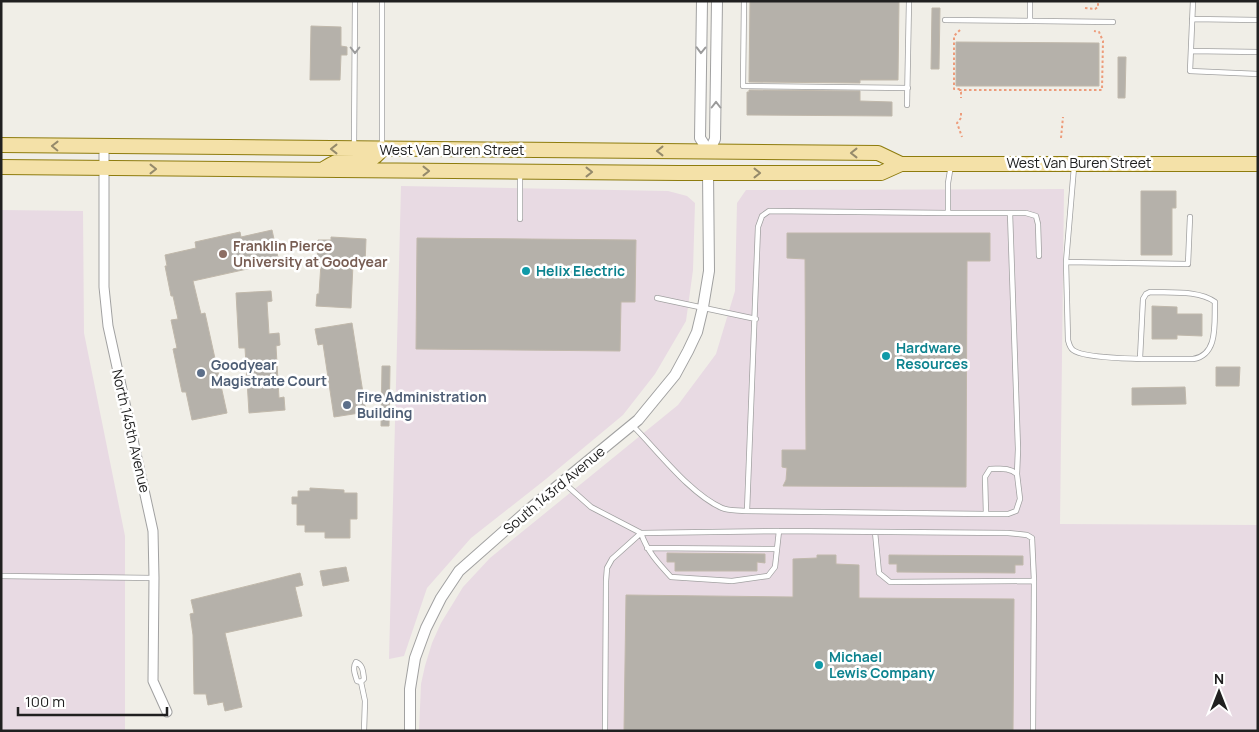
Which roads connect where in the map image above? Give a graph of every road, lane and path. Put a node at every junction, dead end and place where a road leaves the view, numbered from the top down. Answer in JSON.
{"nodes":[{"id":1,"x":355,"y":1,"type":"edge"},
{"id":2,"x":382,"y":1,"type":"edge"},
{"id":3,"x":702,"y":1,"type":"edge"},
{"id":4,"x":717,"y":1,"type":"edge"},
{"id":5,"x":744,"y":1,"type":"edge"},
{"id":6,"x":909,"y":1,"type":"edge"},
{"id":7,"x":1030,"y":1,"type":"edge"},
{"id":8,"x":1098,"y":1,"type":"edge"},
{"id":9,"x":1193,"y":1,"type":"edge"},
{"id":10,"x":1085,"y":8,"type":"dead end"},
{"id":11,"x":1192,"y":19,"type":"junction"},
{"id":12,"x":946,"y":20,"type":"dead end"},
{"id":13,"x":1258,"y":20,"type":"edge"},
{"id":14,"x":1030,"y":21,"type":"junction"},
{"id":15,"x":1113,"y":22,"type":"dead end"},
{"id":16,"x":960,"y":30,"type":"dead end"},
{"id":17,"x":1094,"y":31,"type":"dead end"},
{"id":18,"x":1191,"y":51,"type":"junction"},
{"id":19,"x":1258,"y":52,"type":"edge"},
{"id":20,"x":1258,"y":74,"type":"edge"},
{"id":21,"x":908,"y":88,"type":"junction"},
{"id":22,"x":959,"y":90,"type":"junction"},
{"id":23,"x":961,"y":98,"type":"dead end"},
{"id":24,"x":908,"y":105,"type":"dead end"},
{"id":25,"x":960,"y":113,"type":"dead end"},
{"id":26,"x":1062,"y":117,"type":"dead end"},
{"id":27,"x":962,"y":137,"type":"dead end"},
{"id":28,"x":1061,"y":138,"type":"dead end"},
{"id":29,"x":1,"y":145,"type":"edge"},
{"id":30,"x":104,"y":147,"type":"junction"},
{"id":31,"x":354,"y":149,"type":"junction"},
{"id":32,"x":382,"y":149,"type":"junction"},
{"id":33,"x":708,"y":152,"type":"junction"},
{"id":34,"x":1074,"y":163,"type":"junction"},
{"id":35,"x":901,"y":164,"type":"junction"},
{"id":36,"x":951,"y":164,"type":"junction"},
{"id":37,"x":1258,"y":164,"type":"edge"},
{"id":38,"x":1,"y":167,"type":"edge"},
{"id":39,"x":104,"y":168,"type":"junction"},
{"id":40,"x":321,"y":170,"type":"junction"},
{"id":41,"x":520,"y":172,"type":"junction"},
{"id":42,"x":708,"y":173,"type":"junction"},
{"id":43,"x":948,"y":213,"type":"junction"},
{"id":44,"x":1010,"y":213,"type":"junction"},
{"id":45,"x":1190,"y":217,"type":"dead end"},
{"id":46,"x":520,"y":219,"type":"dead end"},
{"id":47,"x":1039,"y":256,"type":"dead end"},
{"id":48,"x":1066,"y":262,"type":"junction"},
{"id":49,"x":657,"y":298,"type":"dead end"},
{"id":50,"x":703,"y":307,"type":"junction"},
{"id":51,"x":756,"y":319,"type":"junction"},
{"id":52,"x":1140,"y":358,"type":"junction"},
{"id":53,"x":632,"y":425,"type":"junction"},
{"id":54,"x":1017,"y":474,"type":"junction"},
{"id":55,"x":562,"y":482,"type":"junction"},
{"id":56,"x":747,"y":511,"type":"junction"},
{"id":57,"x":986,"y":514,"type":"junction"},
{"id":58,"x":779,"y":531,"type":"junction"},
{"id":59,"x":876,"y":532,"type":"junction"},
{"id":60,"x":641,"y":533,"type":"junction"},
{"id":61,"x":647,"y":548,"type":"junction"},
{"id":62,"x":778,"y":549,"type":"junction"},
{"id":63,"x":1,"y":576,"type":"edge"},
{"id":64,"x":154,"y":578,"type":"junction"},
{"id":65,"x":1034,"y":580,"type":"junction"},
{"id":66,"x":361,"y":682,"type":"dead end"},
{"id":67,"x":167,"y":712,"type":"dead end"},
{"id":68,"x":364,"y":731,"type":"edge"},
{"id":69,"x":410,"y":731,"type":"edge"},
{"id":70,"x":606,"y":731,"type":"edge"},
{"id":71,"x":1033,"y":731,"type":"edge"}],
"edges":[{"from":1,"to":31,"type":"lane","one_way":true},
{"from":2,"to":32,"type":"lane"},
{"from":3,"to":33,"type":"street","one_way":true},
{"from":33,"to":4,"type":"street","one_way":true},
{"from":5,"to":21,"type":"lane"},
{"from":6,"to":21,"type":"lane"},
{"from":7,"to":14,"type":"lane"},
{"from":8,"to":10,"type":"path"},
{"from":9,"to":11,"type":"lane"},
{"from":11,"to":13,"type":"lane"},
{"from":11,"to":18,"type":"lane"},
{"from":12,"to":14,"type":"lane"},
{"from":14,"to":15,"type":"lane"},
{"from":16,"to":22,"type":"path"},
{"from":17,"to":22,"type":"path"},
{"from":18,"to":19,"type":"lane"},
{"from":18,"to":20,"type":"lane"},
{"from":21,"to":24,"type":"lane"},
{"from":22,"to":23,"type":"path"},
{"from":25,"to":27,"type":"path"},
{"from":26,"to":28,"type":"path"},
{"from":30,"to":29,"type":"main road","name":"West Van Buren Street","one_way":true},
{"from":31,"to":30,"type":"main road","name":"West Van Buren Street","one_way":true},
{"from":30,"to":39,"type":"street","name":"North 145th Avenue"},
{"from":31,"to":32,"type":"main road","name":"West Van Buren Street"},
{"from":33,"to":32,"type":"main road","name":"West Van Buren Street","one_way":true},
{"from":32,"to":40,"type":"main road"},
{"from":35,"to":33,"type":"main road","name":"West Van Buren Street","one_way":true},
{"from":33,"to":42,"type":"main road"},
{"from":34,"to":36,"type":"main road","name":"West Van Buren Street"},
{"from":34,"to":37,"type":"main road","name":"West Van Buren Street"},
{"from":34,"to":48,"type":"lane"},
{"from":35,"to":36,"type":"main road","name":"West Van Buren Street"},
{"from":42,"to":35,"type":"main road","name":"West Van Buren Street","one_way":true},
{"from":36,"to":43,"type":"lane"},
{"from":38,"to":39,"type":"main road","name":"West Van Buren Street"},
{"from":39,"to":40,"type":"main road","name":"West Van Buren Street","one_way":true},
{"from":39,"to":64,"type":"street","name":"North 145th Avenue"},
{"from":40,"to":41,"type":"main road","name":"West Van Buren Street","one_way":true},
{"from":41,"to":42,"type":"main road","name":"West Van Buren Street","one_way":true},
{"from":41,"to":46,"type":"lane"},
{"from":42,"to":50,"type":"street","name":"South 143rd Avenue"},
{"from":43,"to":44,"type":"lane"},
{"from":43,"to":51,"type":"lane"},
{"from":44,"to":47,"type":"lane"},
{"from":44,"to":54,"type":"lane"},
{"from":45,"to":48,"type":"lane"},
{"from":48,"to":52,"type":"lane"},
{"from":49,"to":50,"type":"lane"},
{"from":50,"to":51,"type":"lane"},
{"from":50,"to":53,"type":"street","name":"South 143rd Avenue"},
{"from":51,"to":56,"type":"lane"},
{"from":52,"to":52,"type":"lane"},
{"from":53,"to":55,"type":"street","name":"South 143rd Avenue"},
{"from":53,"to":56,"type":"lane"},
{"from":54,"to":57,"type":"lane"},
{"from":54,"to":57,"type":"lane"},
{"from":55,"to":60,"type":"lane"},
{"from":55,"to":69,"type":"street","name":"South 143rd Avenue"},
{"from":56,"to":57,"type":"lane"},
{"from":58,"to":59,"type":"lane"},
{"from":58,"to":60,"type":"lane"},
{"from":58,"to":62,"type":"lane"},
{"from":59,"to":65,"type":"lane"},
{"from":59,"to":65,"type":"lane"},
{"from":60,"to":61,"type":"lane"},
{"from":60,"to":70,"type":"lane"},
{"from":61,"to":62,"type":"lane"},
{"from":61,"to":62,"type":"lane"},
{"from":63,"to":64,"type":"lane"},
{"from":64,"to":67,"type":"street","name":"North 145th Avenue"},
{"from":65,"to":71,"type":"lane"},
{"from":66,"to":68,"type":"lane"}]}
